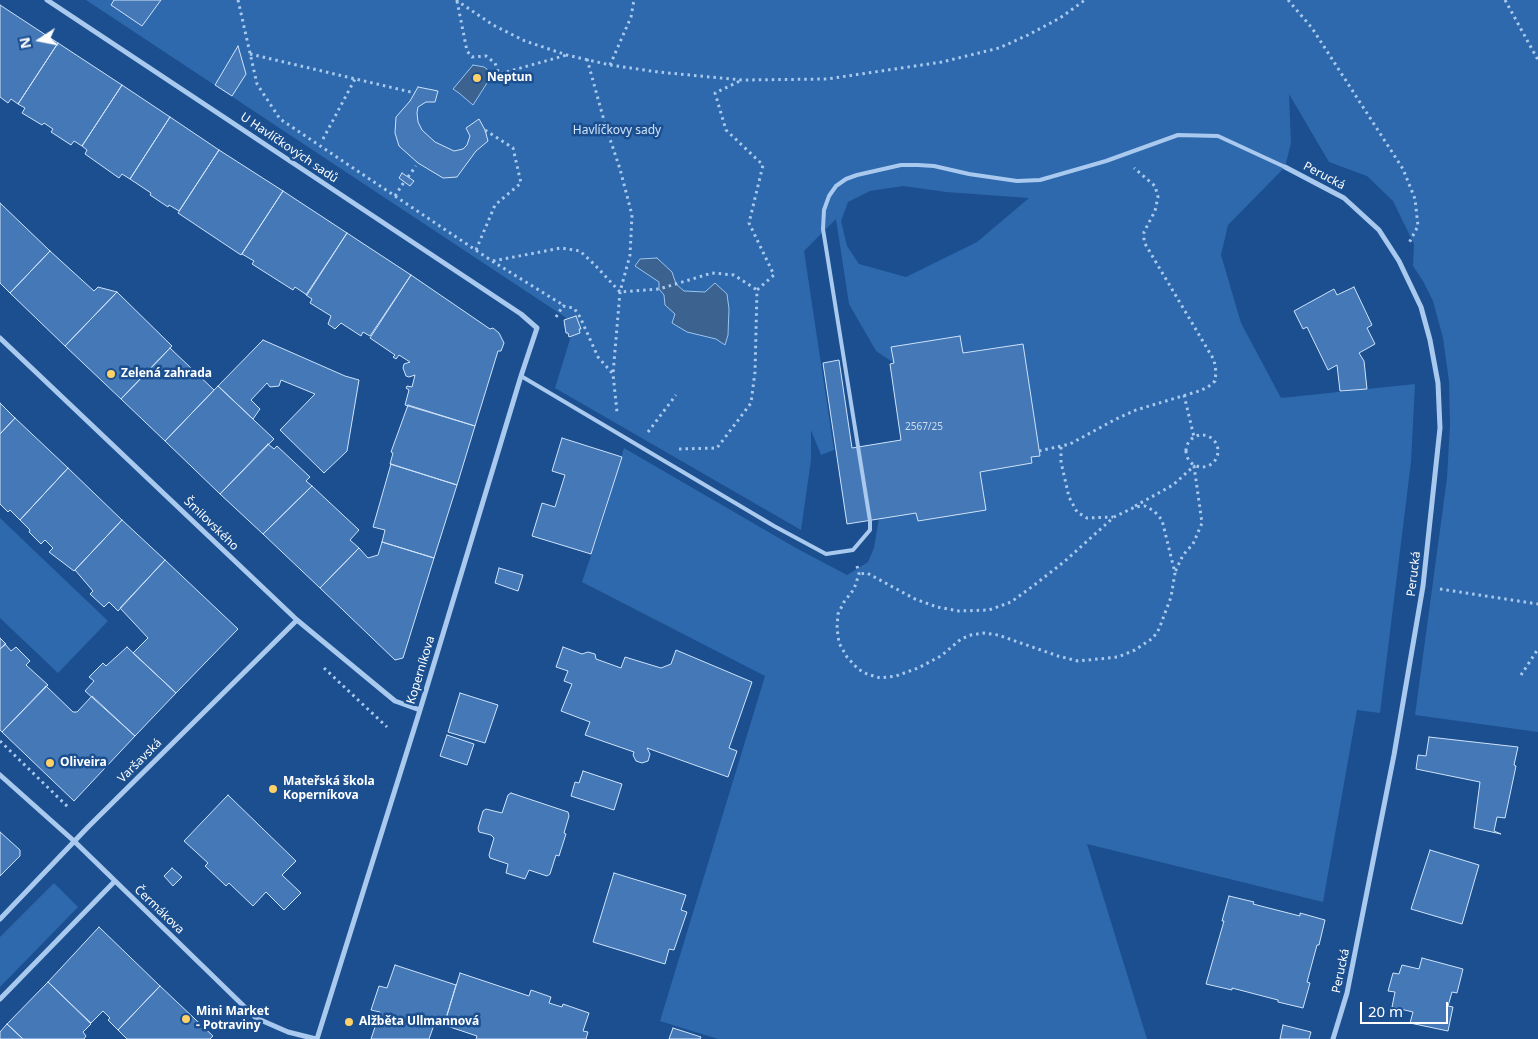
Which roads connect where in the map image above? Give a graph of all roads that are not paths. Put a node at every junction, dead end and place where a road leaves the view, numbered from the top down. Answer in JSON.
{"nodes":[{"id":1,"x":47,"y":0,"type":"edge"},
{"id":2,"x":1285,"y":166,"type":"joint"},
{"id":3,"x":520,"y":314,"type":"joint"},
{"id":4,"x":0,"y":338,"type":"edge"},
{"id":5,"x":521,"y":376,"type":"junction"},
{"id":6,"x":297,"y":620,"type":"junction"},
{"id":7,"x":420,"y":710,"type":"junction"},
{"id":8,"x":0,"y":775,"type":"edge"},
{"id":9,"x":74,"y":841,"type":"junction"},
{"id":10,"x":115,"y":881,"type":"junction"},
{"id":11,"x":0,"y":919,"type":"edge"},
{"id":12,"x":0,"y":998,"type":"edge"},
{"id":13,"x":317,"y":1039,"type":"edge"},
{"id":14,"x":1333,"y":1039,"type":"edge"}],
"edges":[{"from":1,"to":3,"type":"street","name":"U Havlíčkových sadů"},
{"from":2,"to":5,"type":"lane"},
{"from":2,"to":14,"type":"street","name":"Perucká"},
{"from":3,"to":5,"type":"street","name":"Koperníkova"},
{"from":4,"to":6,"type":"street","name":"Šmilovského"},
{"from":5,"to":7,"type":"street","name":"Koperníkova"},
{"from":6,"to":7,"type":"street","name":"Šmilovského"},
{"from":6,"to":9,"type":"street","name":"Varšavská"},
{"from":7,"to":13,"type":"street","name":"Koperníkova"},
{"from":8,"to":9,"type":"street","name":"Čermákova"},
{"from":9,"to":10,"type":"street","name":"Čermákova"},
{"from":9,"to":11,"type":"street","name":"Varšavská"},
{"from":10,"to":12,"type":"street"},
{"from":10,"to":13,"type":"street","name":"Čermákova"}]}
